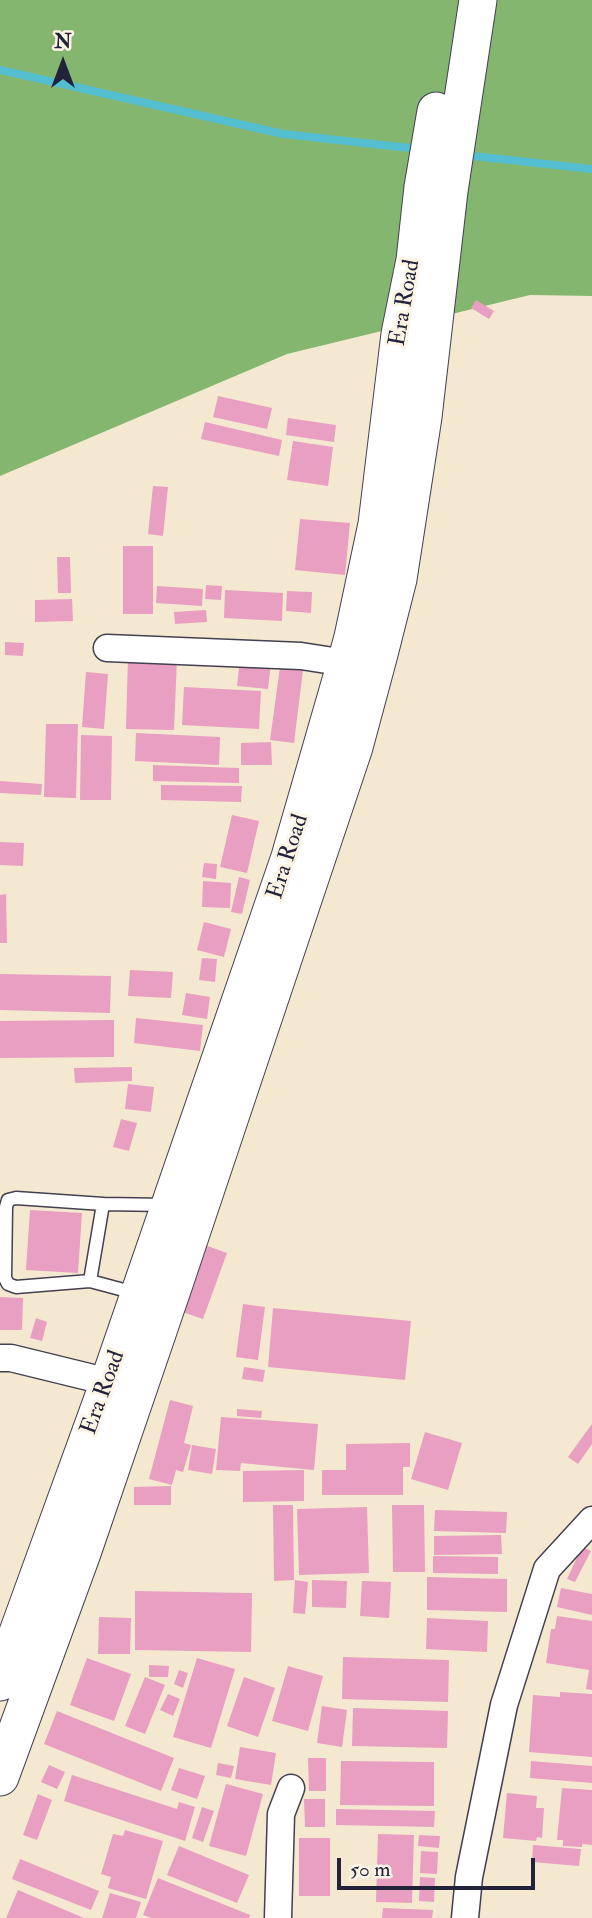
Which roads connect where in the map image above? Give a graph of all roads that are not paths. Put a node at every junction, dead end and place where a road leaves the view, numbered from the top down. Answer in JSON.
{"nodes":[{"id":1,"x":456,"y":0,"type":"edge"},
{"id":2,"x":478,"y":0,"type":"edge"},
{"id":3,"x":445,"y":131,"type":"junction"},
{"id":4,"x":436,"y":189,"type":"junction"},
{"id":5,"x":107,"y":648,"type":"dead end"},
{"id":6,"x":346,"y":663,"type":"junction"},
{"id":7,"x":103,"y":1204,"type":"junction"},
{"id":8,"x":170,"y":1205,"type":"junction"},
{"id":9,"x":90,"y":1281,"type":"junction"},
{"id":10,"x":139,"y":1294,"type":"junction"},
{"id":11,"x":0,"y":1358,"type":"edge"},
{"id":12,"x":109,"y":1382,"type":"junction"},
{"id":13,"x":592,"y":1520,"type":"edge"},
{"id":14,"x":0,"y":1682,"type":"edge"},
{"id":15,"x":0,"y":1777,"type":"edge"},
{"id":16,"x":291,"y":1788,"type":"dead end"},
{"id":17,"x":278,"y":1918,"type":"edge"},
{"id":18,"x":465,"y":1918,"type":"edge"}],
"edges":[{"from":1,"to":3,"type":"main road","name":"Era Road"},
{"from":2,"to":3,"type":"main road"},
{"from":3,"to":4,"type":"main road","name":"Era Road"},
{"from":4,"to":6,"type":"main road","name":"Era Road"},
{"from":4,"to":15,"type":"main road"},
{"from":5,"to":6,"type":"street"},
{"from":6,"to":8,"type":"main road","name":"Era Road"},
{"from":7,"to":8,"type":"lane"},
{"from":7,"to":9,"type":"lane"},
{"from":7,"to":9,"type":"lane"},
{"from":8,"to":10,"type":"main road","name":"Era Road"},
{"from":9,"to":10,"type":"lane"},
{"from":10,"to":12,"type":"main road","name":"Era Road"},
{"from":11,"to":12,"type":"street"},
{"from":12,"to":14,"type":"main road","name":"Era Road"},
{"from":13,"to":18,"type":"street"},
{"from":16,"to":17,"type":"street"}]}
